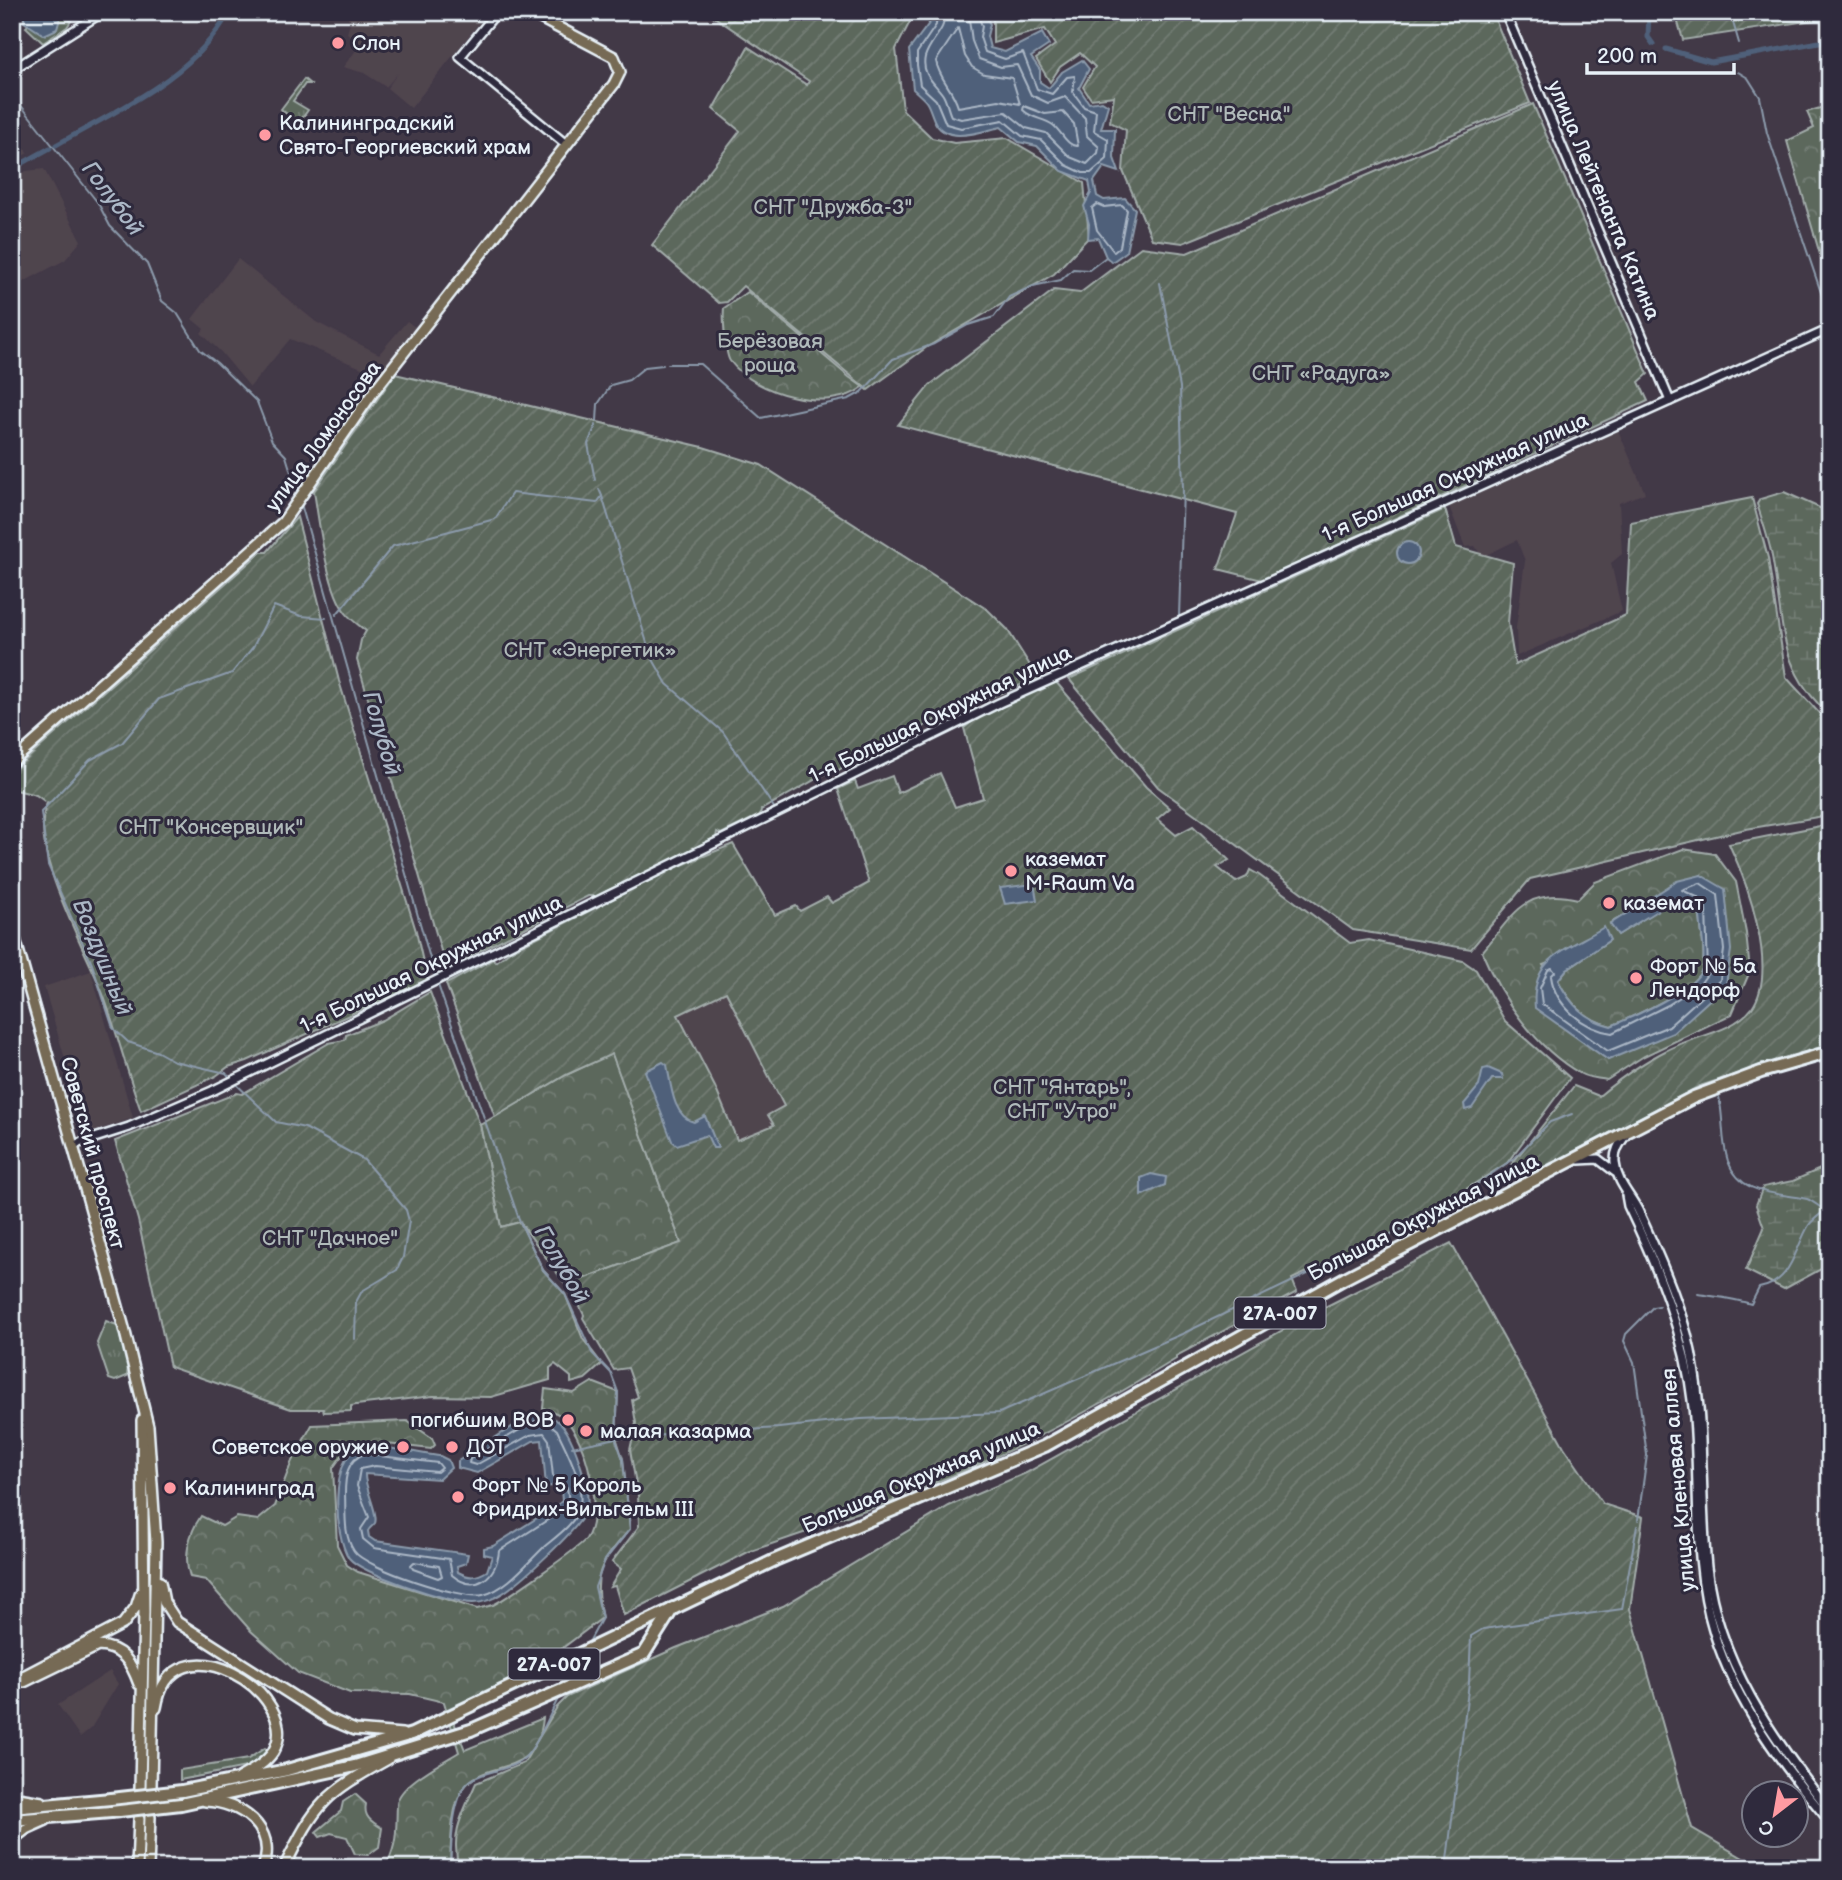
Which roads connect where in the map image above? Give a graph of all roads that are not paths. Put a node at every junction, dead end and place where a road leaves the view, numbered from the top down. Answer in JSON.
{"nodes":[{"id":1,"x":103,"y":12,"type":"edge"},
{"id":2,"x":496,"y":12,"type":"edge"},
{"id":3,"x":529,"y":12,"type":"edge"},
{"id":4,"x":1505,"y":12,"type":"edge"},
{"id":5,"x":12,"y":70,"type":"edge"},
{"id":6,"x":567,"y":145,"type":"junction"},
{"id":7,"x":1830,"y":329,"type":"edge"},
{"id":8,"x":1670,"y":401,"type":"junction"},
{"id":9,"x":12,"y":762,"type":"edge"},
{"id":10,"x":12,"y":928,"type":"edge"},
{"id":11,"x":1830,"y":1052,"type":"edge"},
{"id":12,"x":1629,"y":1132,"type":"junction"},
{"id":13,"x":73,"y":1145,"type":"junction"},
{"id":14,"x":1572,"y":1162,"type":"junction"},
{"id":15,"x":1616,"y":1173,"type":"junction"},
{"id":16,"x":1626,"y":1194,"type":"junction"},
{"id":17,"x":139,"y":1387,"type":"junction"},
{"id":18,"x":156,"y":1542,"type":"junction"},
{"id":19,"x":145,"y":1572,"type":"junction"},
{"id":20,"x":673,"y":1608,"type":"junction"},
{"id":21,"x":12,"y":1682,"type":"edge"},
{"id":22,"x":12,"y":1688,"type":"edge"},
{"id":23,"x":141,"y":1689,"type":"junction"},
{"id":24,"x":412,"y":1734,"type":"junction"},
{"id":25,"x":152,"y":1748,"type":"junction"},
{"id":26,"x":393,"y":1756,"type":"junction"},
{"id":27,"x":234,"y":1782,"type":"junction"},
{"id":28,"x":151,"y":1787,"type":"dead end"},
{"id":29,"x":139,"y":1788,"type":"dead end"},
{"id":30,"x":12,"y":1797,"type":"edge"},
{"id":31,"x":196,"y":1801,"type":"junction"},
{"id":32,"x":58,"y":1804,"type":"junction"},
{"id":33,"x":12,"y":1808,"type":"edge"},
{"id":34,"x":1830,"y":1811,"type":"edge"},
{"id":35,"x":150,"y":1817,"type":"dead end"},
{"id":36,"x":51,"y":1818,"type":"junction"},
{"id":37,"x":139,"y":1819,"type":"dead end"},
{"id":38,"x":12,"y":1820,"type":"edge"},
{"id":39,"x":1830,"y":1822,"type":"edge"},
{"id":40,"x":12,"y":1840,"type":"edge"},
{"id":41,"x":149,"y":1865,"type":"edge"},
{"id":42,"x":135,"y":1868,"type":"edge"},
{"id":43,"x":263,"y":1868,"type":"edge"},
{"id":44,"x":284,"y":1868,"type":"edge"}],
"edges":[{"from":1,"to":5,"type":"street"},
{"from":2,"to":6,"type":"street"},
{"from":3,"to":6,"type":"main road","name":"улица Ломоносова"},
{"from":4,"to":8,"type":"street","name":"улица Лейтенанта Катина"},
{"from":6,"to":9,"type":"main road","name":"улица Ломоносова"},
{"from":7,"to":8,"type":"street","name":"1-я Большая Окружная улица"},
{"from":8,"to":13,"type":"street","name":"1-я Большая Окружная улица"},
{"from":10,"to":13,"type":"main road","name":"Советский проспект"},
{"from":11,"to":12,"type":"highway","name":"Большая Окружная улица","number":"27А-007"},
{"from":12,"to":14,"type":"highway","name":"Большая Окружная улица","number":"27А-007"},
{"from":12,"to":15,"type":"street"},
{"from":13,"to":17,"type":"main road","name":"Советский проспект"},
{"from":14,"to":15,"type":"street"},
{"from":14,"to":20,"type":"highway","name":"Большая Окружная улица","number":"27А-007"},
{"from":15,"to":16,"type":"street","name":"улица Кленовая аллея"},
{"from":16,"to":34,"type":"street","name":"улица Кленовая аллея"},
{"from":16,"to":39,"type":"street","name":"улица Кленовая аллея"},
{"from":17,"to":18,"type":"main road","name":"Советский проспект"},
{"from":17,"to":19,"type":"main road","name":"Советский проспект"},
{"from":18,"to":24,"type":"main road"},
{"from":18,"to":25,"type":"main road","name":"Советский проспект"},
{"from":19,"to":21,"type":"main road"},
{"from":19,"to":23,"type":"main road","name":"Советский проспект"},
{"from":20,"to":24,"type":"highway","name":"Большая Окружная улица","number":"27А-007"},
{"from":20,"to":26,"type":"highway"},
{"from":22,"to":23,"type":"main road"},
{"from":23,"to":29,"type":"main road","name":"Советский проспект"},
{"from":24,"to":27,"type":"highway","name":"Большая Окружная улица","number":"27А-007"},
{"from":25,"to":27,"type":"main road"},
{"from":25,"to":28,"type":"main road","name":"Советский проспект"},
{"from":26,"to":31,"type":"highway"},
{"from":26,"to":44,"type":"main road"},
{"from":27,"to":32,"type":"highway","number":"27А-007","bridge":true},
{"from":30,"to":32,"type":"main road"},
{"from":31,"to":36,"type":"highway","bridge":true},
{"from":31,"to":43,"type":"main road"},
{"from":32,"to":33,"type":"highway","number":"27А-007"},
{"from":35,"to":41,"type":"main road"},
{"from":36,"to":38,"type":"highway"},
{"from":36,"to":40,"type":"main road"},
{"from":37,"to":42,"type":"main road"}]}
